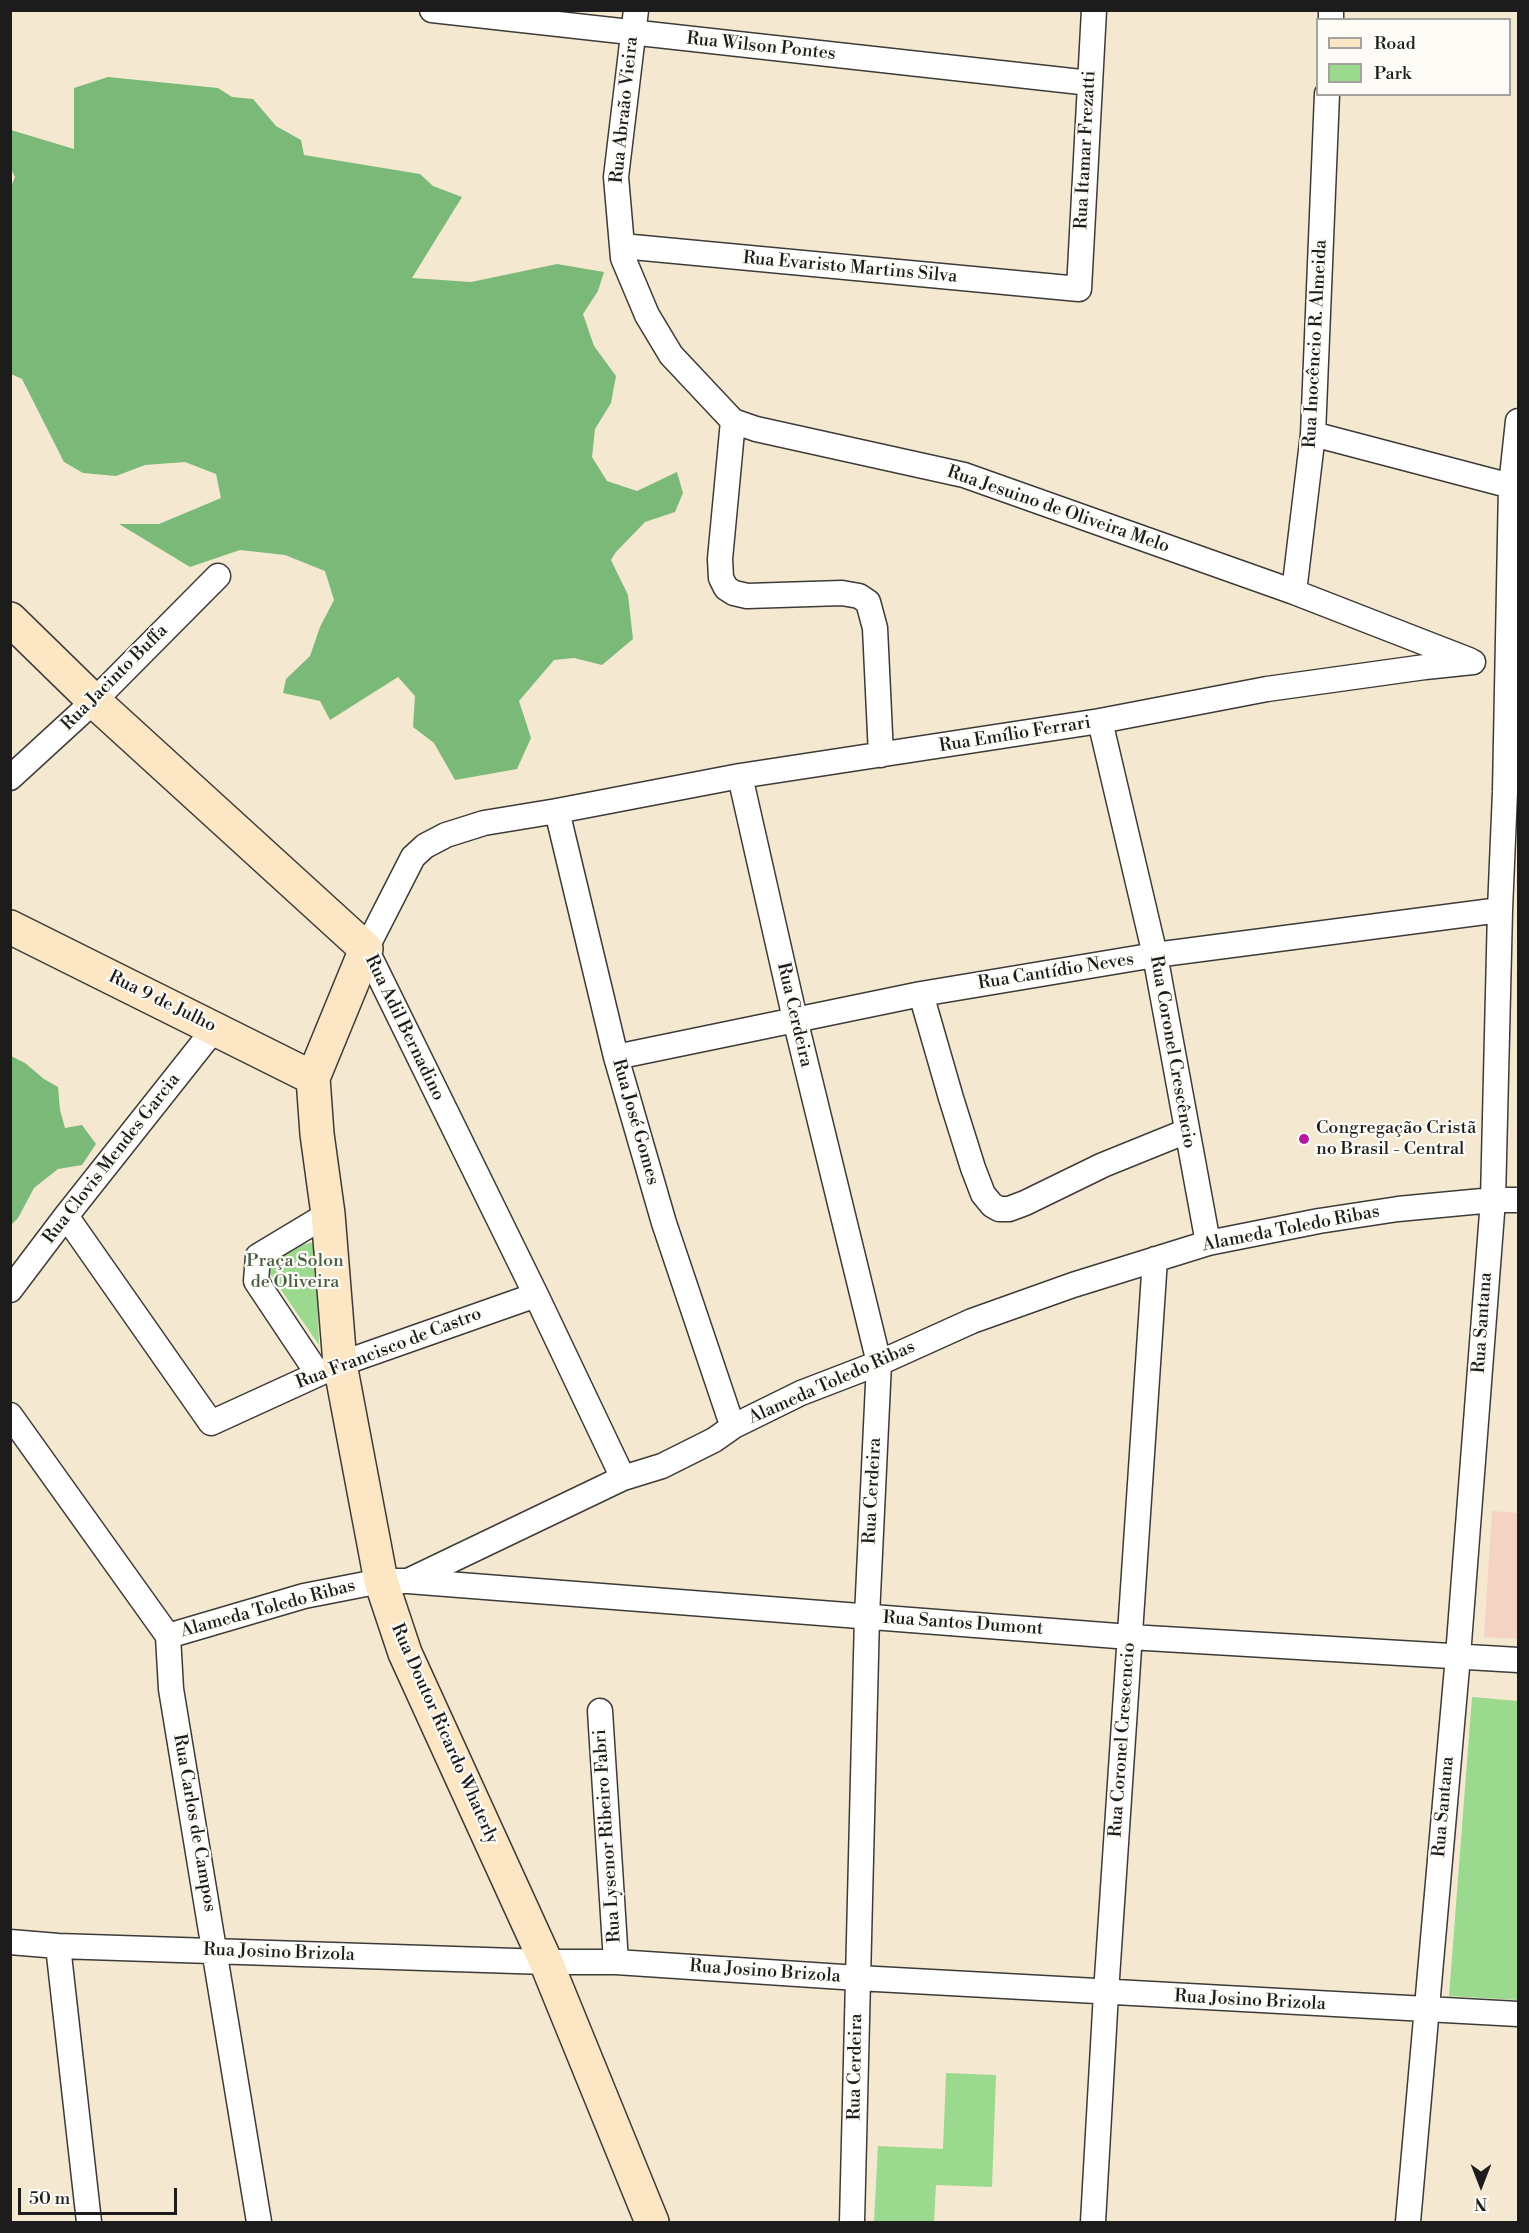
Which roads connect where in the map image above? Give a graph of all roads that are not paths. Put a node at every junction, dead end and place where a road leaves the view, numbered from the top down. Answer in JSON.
{"nodes":[{"id":1,"x":432,"y":10,"type":"edge"},
{"id":2,"x":1094,"y":10,"type":"edge"},
{"id":3,"x":634,"y":21,"type":"edge"},
{"id":4,"x":1090,"y":83,"type":"junction"},
{"id":5,"x":1328,"y":96,"type":"edge"},
{"id":6,"x":622,"y":246,"type":"junction"},
{"id":7,"x":1079,"y":289,"type":"joint"},
{"id":8,"x":733,"y":421,"type":"junction"},
{"id":9,"x":1518,"y":421,"type":"edge"},
{"id":10,"x":1313,"y":434,"type":"junction"},
{"id":11,"x":1511,"y":486,"type":"junction"},
{"id":12,"x":1514,"y":531,"type":"edge"},
{"id":13,"x":218,"y":576,"type":"dead end"},
{"id":14,"x":1294,"y":592,"type":"junction"},
{"id":15,"x":10,"y":619,"type":"edge"},
{"id":16,"x":1473,"y":662,"type":"junction"},
{"id":17,"x":1507,"y":662,"type":"junction"},
{"id":18,"x":94,"y":701,"type":"junction"},
{"id":19,"x":1100,"y":722,"type":"junction"},
{"id":20,"x":881,"y":755,"type":"junction"},
{"id":21,"x":740,"y":776,"type":"junction"},
{"id":22,"x":10,"y":778,"type":"edge"},
{"id":23,"x":1512,"y":792,"type":"edge"},
{"id":24,"x":557,"y":811,"type":"junction"},
{"id":25,"x":1500,"y":910,"type":"junction"},
{"id":26,"x":10,"y":927,"type":"edge"},
{"id":27,"x":366,"y":948,"type":"junction"},
{"id":28,"x":1155,"y":955,"type":"junction"},
{"id":29,"x":921,"y":994,"type":"junction"},
{"id":30,"x":795,"y":1019,"type":"junction"},
{"id":31,"x":215,"y":1028,"type":"junction"},
{"id":32,"x":616,"y":1057,"type":"junction"},
{"id":33,"x":313,"y":1078,"type":"junction"},
{"id":34,"x":1187,"y":1131,"type":"junction"},
{"id":35,"x":1493,"y":1200,"type":"junction"},
{"id":36,"x":1518,"y":1200,"type":"edge"},
{"id":37,"x":328,"y":1214,"type":"junction"},
{"id":38,"x":66,"y":1216,"type":"junction"},
{"id":39,"x":1208,"y":1243,"type":"junction"},
{"id":40,"x":1155,"y":1258,"type":"junction"},
{"id":41,"x":10,"y":1290,"type":"edge"},
{"id":42,"x":536,"y":1295,"type":"junction"},
{"id":43,"x":879,"y":1363,"type":"junction"},
{"id":44,"x":329,"y":1369,"type":"junction"},
{"id":45,"x":10,"y":1415,"type":"edge"},
{"id":46,"x":734,"y":1426,"type":"junction"},
{"id":47,"x":623,"y":1478,"type":"junction"},
{"id":48,"x":395,"y":1581,"type":"junction"},
{"id":49,"x":867,"y":1616,"type":"junction"},
{"id":50,"x":168,"y":1636,"type":"junction"},
{"id":51,"x":1130,"y":1637,"type":"junction"},
{"id":52,"x":1458,"y":1656,"type":"junction"},
{"id":53,"x":1518,"y":1660,"type":"edge"},
{"id":54,"x":600,"y":1711,"type":"dead end"},
{"id":55,"x":10,"y":1942,"type":"edge"},
{"id":56,"x":58,"y":1946,"type":"junction"},
{"id":57,"x":215,"y":1950,"type":"junction"},
{"id":58,"x":546,"y":1962,"type":"junction"},
{"id":59,"x":616,"y":1962,"type":"junction"},
{"id":60,"x":858,"y":1978,"type":"junction"},
{"id":61,"x":1106,"y":1993,"type":"junction"},
{"id":62,"x":1426,"y":2011,"type":"junction"},
{"id":63,"x":1518,"y":2014,"type":"edge"},
{"id":64,"x":89,"y":2223,"type":"edge"},
{"id":65,"x":260,"y":2223,"type":"edge"},
{"id":66,"x":652,"y":2223,"type":"edge"},
{"id":67,"x":852,"y":2223,"type":"edge"},
{"id":68,"x":1093,"y":2223,"type":"edge"},
{"id":69,"x":1408,"y":2223,"type":"edge"}],
"edges":[{"from":1,"to":3,"type":"street","name":"Rua Wilson Pontes"},
{"from":2,"to":4,"type":"street","name":"Rua Itamar Frezatti"},
{"from":3,"to":4,"type":"street","name":"Rua Wilson Pontes"},
{"from":3,"to":6,"type":"street","name":"Rua Abraão Vieira"},
{"from":4,"to":7,"type":"street","name":"Rua Itamar Frezatti"},
{"from":5,"to":10,"type":"street","name":"Rua Inocêncio R. Almeida"},
{"from":6,"to":7,"type":"street","name":"Rua Evaristo Martins Silva"},
{"from":6,"to":8,"type":"street","name":"Rua Jesuino de Oliveira Melo"},
{"from":8,"to":14,"type":"street","name":"Rua Jesuino de Oliveira Melo"},
{"from":8,"to":20,"type":"street"},
{"from":9,"to":11,"type":"street","name":"Rua Santana"},
{"from":10,"to":11,"type":"street"},
{"from":10,"to":14,"type":"street","name":"Rua Inocêncio R. Almeida"},
{"from":11,"to":12,"type":"street","name":"Rua Santana"},
{"from":12,"to":17,"type":"street","name":"Rua Santana"},
{"from":13,"to":18,"type":"street","name":"Rua Jacinto Buffa"},
{"from":14,"to":16,"type":"street","name":"Rua Jesuino de Oliveira Melo"},
{"from":15,"to":18,"type":"main road","name":"Rua Adil Bernadino"},
{"from":16,"to":17,"type":"street","name":"Rua Jesuino de Oliveira Melo"},
{"from":16,"to":19,"type":"street","name":"Rua Emílio Ferrari"},
{"from":17,"to":23,"type":"street","name":"Rua Santana"},
{"from":18,"to":22,"type":"street","name":"Rua Jacinto Buffa"},
{"from":18,"to":27,"type":"main road","name":"Rua Adil Bernadino"},
{"from":19,"to":20,"type":"street","name":"Rua Emílio Ferrari"},
{"from":19,"to":28,"type":"street","name":"Rua Coronel Crescêncio"},
{"from":20,"to":21,"type":"street","name":"Rua Emílio Ferrari"},
{"from":21,"to":24,"type":"street","name":"Rua Emílio Ferrari"},
{"from":21,"to":30,"type":"street","name":"Rua Cerdeira"},
{"from":23,"to":25,"type":"street","name":"Rua Santana"},
{"from":24,"to":27,"type":"street","name":"Rua Emílio Ferrari"},
{"from":24,"to":32,"type":"street","name":"Rua José Gomes"},
{"from":25,"to":28,"type":"street","name":"Rua Cantídio Neves"},
{"from":25,"to":35,"type":"street","name":"Rua Santana"},
{"from":26,"to":31,"type":"main road","name":"Rua 9 de Julho"},
{"from":27,"to":33,"type":"main road"},
{"from":27,"to":42,"type":"street","name":"Rua Adil Bernadino"},
{"from":28,"to":29,"type":"street","name":"Rua Cantídio Neves"},
{"from":28,"to":34,"type":"street","name":"Rua Coronel Crescêncio"},
{"from":29,"to":30,"type":"street","name":"Rua Cantídio Neves"},
{"from":29,"to":34,"type":"street"},
{"from":30,"to":32,"type":"street","name":"Rua Cantídio Neves"},
{"from":30,"to":43,"type":"street","name":"Rua Cerdeira"},
{"from":31,"to":33,"type":"main road","name":"Rua 9 de Julho"},
{"from":31,"to":38,"type":"street","name":"Rua Clovis Mendes Garcia"},
{"from":32,"to":46,"type":"street","name":"Rua José Gomes"},
{"from":33,"to":37,"type":"main road","name":"Rua Doutor Ricardo Whaterly"},
{"from":34,"to":39,"type":"street","name":"Rua Coronel Crescêncio"},
{"from":35,"to":36,"type":"street","name":"Alameda Toledo Ribas"},
{"from":35,"to":39,"type":"street","name":"Alameda Toledo Ribas"},
{"from":35,"to":52,"type":"street","name":"Rua Santana"},
{"from":37,"to":44,"type":"main road","name":"Rua Doutor Ricardo Whaterly"},
{"from":37,"to":44,"type":"street"},
{"from":38,"to":41,"type":"street","name":"Rua Clovis Mendes Garcia"},
{"from":38,"to":44,"type":"street","name":"Rua Francisco de Castro"},
{"from":39,"to":40,"type":"street","name":"Alameda Toledo Ribas"},
{"from":40,"to":43,"type":"street","name":"Alameda Toledo Ribas"},
{"from":40,"to":51,"type":"street","name":"Rua Coronel Crescencio"},
{"from":42,"to":44,"type":"street","name":"Rua Francisco de Castro"},
{"from":42,"to":47,"type":"street","name":"Rua Adil Bernadino"},
{"from":43,"to":46,"type":"street","name":"Alameda Toledo Ribas"},
{"from":43,"to":49,"type":"street","name":"Rua Cerdeira"},
{"from":44,"to":48,"type":"main road","name":"Rua Doutor Ricardo Whaterly"},
{"from":45,"to":50,"type":"street"},
{"from":46,"to":47,"type":"street","name":"Alameda Toledo Ribas"},
{"from":47,"to":48,"type":"street","name":"Alameda Toledo Ribas"},
{"from":48,"to":49,"type":"street","name":"Rua Santos Dumont"},
{"from":48,"to":50,"type":"street","name":"Alameda Toledo Ribas"},
{"from":48,"to":58,"type":"main road","name":"Rua Doutor Ricardo Whaterly"},
{"from":49,"to":51,"type":"street","name":"Rua Santos Dumont"},
{"from":49,"to":60,"type":"street","name":"Rua Cerdeira"},
{"from":50,"to":57,"type":"street","name":"Rua Carlos de Campos"},
{"from":51,"to":52,"type":"street","name":"Rua Santos Dumont"},
{"from":51,"to":61,"type":"street","name":"Rua Coronel Crescencio"},
{"from":52,"to":53,"type":"street","name":"Rua Santos Dumont"},
{"from":52,"to":62,"type":"street","name":"Rua Santana"},
{"from":54,"to":59,"type":"street","name":"Rua Lysenor Ribeiro Fabri"},
{"from":55,"to":56,"type":"street","name":"Rua Josino Brizola"},
{"from":56,"to":57,"type":"street","name":"Rua Josino Brizola"},
{"from":56,"to":64,"type":"street"},
{"from":57,"to":58,"type":"street","name":"Rua Josino Brizola"},
{"from":57,"to":65,"type":"street","name":"Rua Carlos de Campos"},
{"from":58,"to":59,"type":"street","name":"Rua Josino Brizola"},
{"from":58,"to":66,"type":"main road","name":"Rua Doutor Ricardo Whaterly"},
{"from":59,"to":60,"type":"street","name":"Rua Josino Brizola"},
{"from":60,"to":61,"type":"street","name":"Rua Josino Brizola"},
{"from":60,"to":67,"type":"street","name":"Rua Cerdeira"},
{"from":61,"to":62,"type":"street","name":"Rua Josino Brizola"},
{"from":61,"to":68,"type":"street","name":"Rua Coronel Crescencio"},
{"from":62,"to":63,"type":"street","name":"Rua Josino Brizola"},
{"from":62,"to":69,"type":"street","name":"Rua Santana"}]}
